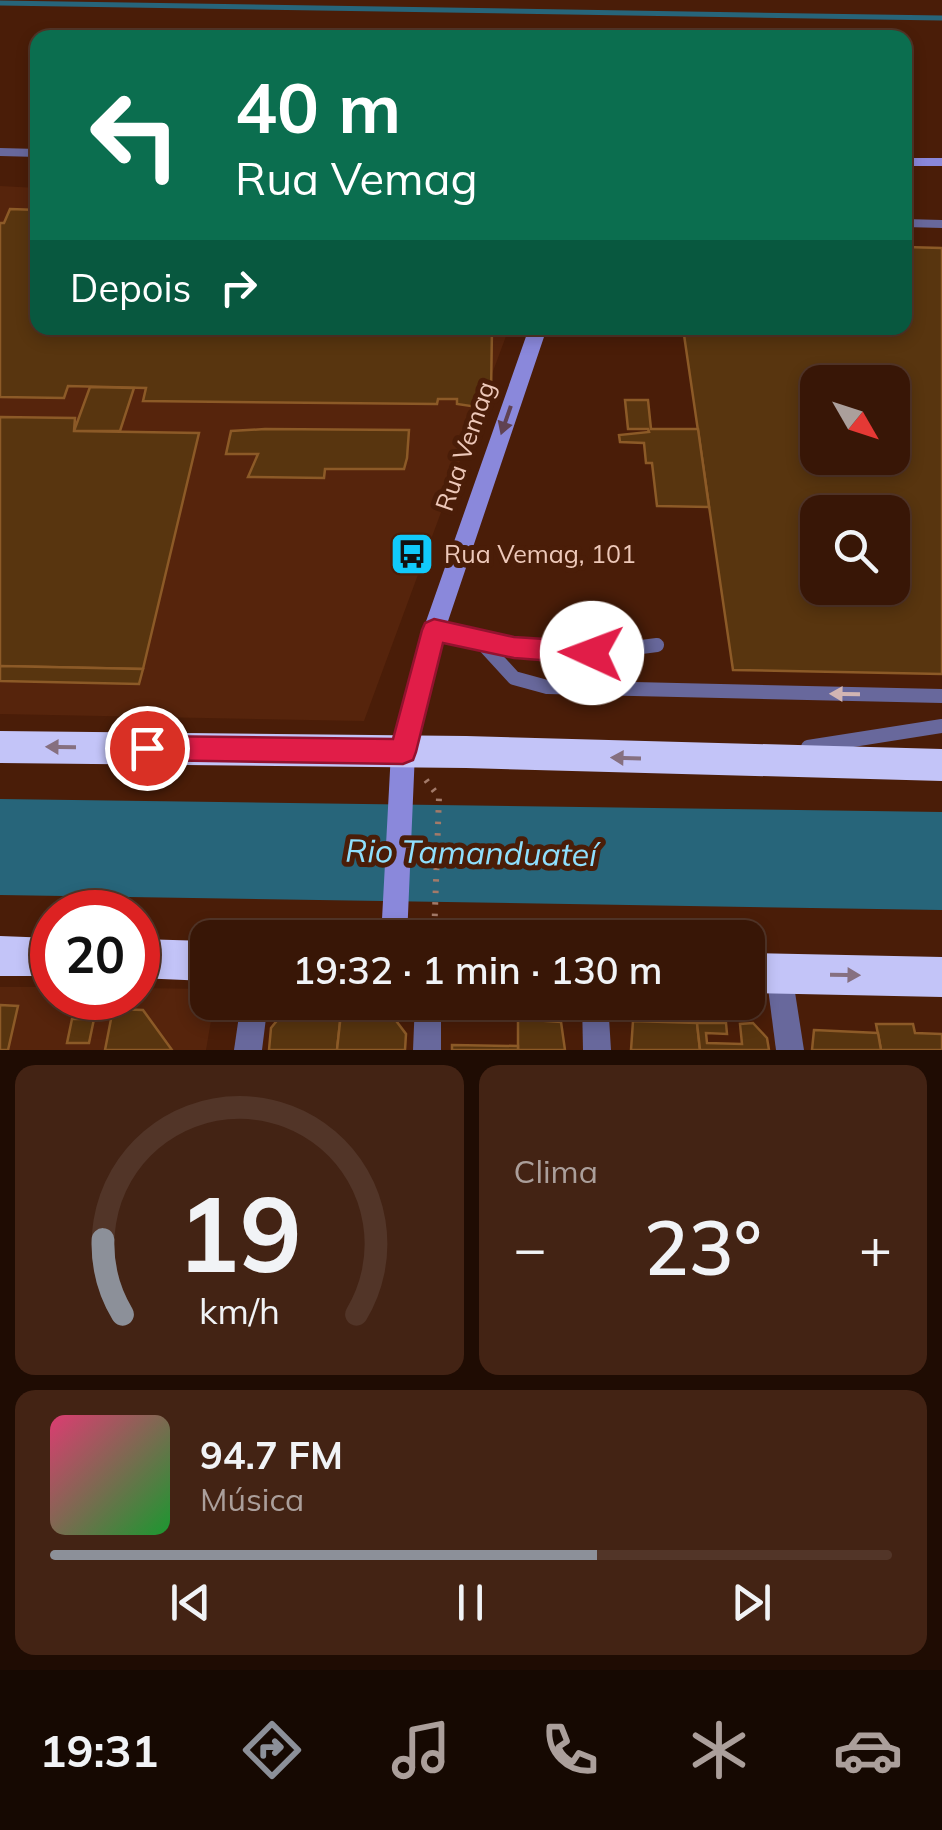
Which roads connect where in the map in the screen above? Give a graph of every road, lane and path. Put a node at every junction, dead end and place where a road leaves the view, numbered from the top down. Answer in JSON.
{"nodes":[{"id":1,"x":0,"y":152,"type":"edge"},
{"id":2,"x":30,"y":153,"type":"edge"},
{"id":3,"x":912,"y":162,"type":"edge"},
{"id":4,"x":942,"y":162,"type":"edge"},
{"id":5,"x":912,"y":223,"type":"edge"},
{"id":6,"x":942,"y":224,"type":"edge"},
{"id":7,"x":536,"y":335,"type":"edge"},
{"id":8,"x":434,"y":630,"type":"junction"},
{"id":9,"x":481,"y":642,"type":"junction"},
{"id":10,"x":657,"y":644,"type":"dead end"},
{"id":11,"x":942,"y":696,"type":"edge"},
{"id":12,"x":942,"y":726,"type":"edge"},
{"id":13,"x":0,"y":746,"type":"edge"},
{"id":14,"x":403,"y":752,"type":"junction"},
{"id":15,"x":723,"y":761,"type":"junction"},
{"id":16,"x":942,"y":765,"type":"edge"},
{"id":17,"x":439,"y":797,"type":"dead end"},
{"id":18,"x":395,"y":920,"type":"edge"},
{"id":19,"x":435,"y":920,"type":"edge"},
{"id":20,"x":0,"y":956,"type":"edge"},
{"id":21,"x":30,"y":957,"type":"edge"},
{"id":22,"x":160,"y":960,"type":"edge"},
{"id":23,"x":190,"y":960,"type":"edge"},
{"id":24,"x":765,"y":973,"type":"edge"},
{"id":25,"x":942,"y":977,"type":"edge"},
{"id":26,"x":765,"y":979,"type":"edge"},
{"id":27,"x":252,"y":1020,"type":"edge"},
{"id":28,"x":428,"y":1020,"type":"edge"},
{"id":29,"x":596,"y":1020,"type":"edge"},
{"id":30,"x":248,"y":1050,"type":"edge"},
{"id":31,"x":427,"y":1050,"type":"edge"},
{"id":32,"x":597,"y":1050,"type":"edge"},
{"id":33,"x":790,"y":1050,"type":"edge"}],
"edges":[{"from":1,"to":2,"type":"street"},
{"from":3,"to":4,"type":"street"},
{"from":5,"to":6,"type":"lane"},
{"from":7,"to":8,"type":"street","name":"Rua Vemag","one_way":true},
{"from":8,"to":9,"type":"lane"},
{"from":8,"to":14,"type":"street","name":"Rua Vemag"},
{"from":9,"to":10,"type":"lane"},
{"from":11,"to":9,"type":"lane","one_way":true},
{"from":12,"to":15,"type":"lane"},
{"from":14,"to":13,"type":"highway","one_way":true},
{"from":15,"to":14,"type":"highway","one_way":true},
{"from":14,"to":18,"type":"street","name":"Rua Vemag"},
{"from":15,"to":16,"type":"highway"},
{"from":17,"to":19,"type":"path"},
{"from":20,"to":21,"type":"highway"},
{"from":22,"to":23,"type":"highway"},
{"from":24,"to":25,"type":"highway","one_way":true},
{"from":26,"to":33,"type":"street"},
{"from":27,"to":30,"type":"street"},
{"from":28,"to":31,"type":"street"},
{"from":29,"to":32,"type":"street"}]}
